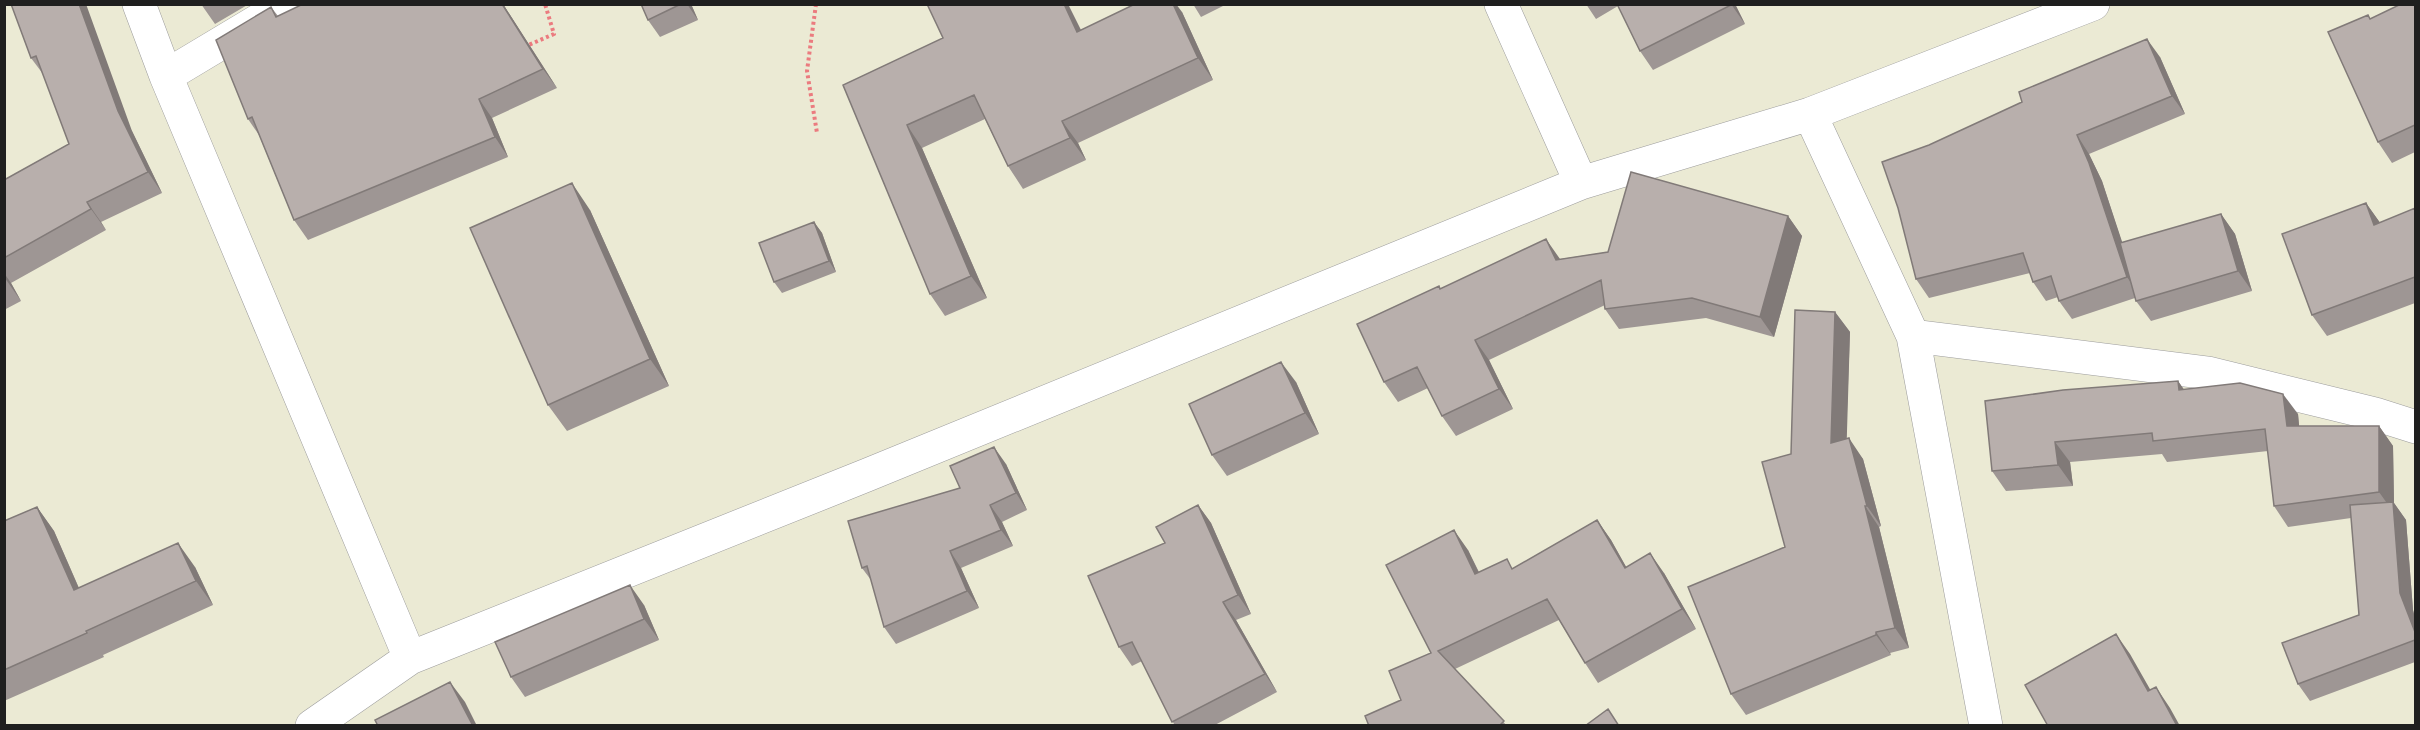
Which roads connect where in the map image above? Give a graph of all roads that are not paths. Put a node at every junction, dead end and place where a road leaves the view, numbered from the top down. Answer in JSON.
{"nodes":[{"id":1,"x":139,"y":4,"type":"edge"},
{"id":2,"x":286,"y":4,"type":"edge"},
{"id":3,"x":1501,"y":4,"type":"edge"},
{"id":4,"x":2093,"y":4,"type":"edge"},
{"id":5,"x":166,"y":76,"type":"junction"},
{"id":6,"x":1810,"y":114,"type":"junction"},
{"id":7,"x":1581,"y":183,"type":"junction"},
{"id":8,"x":1913,"y":336,"type":"junction"},
{"id":9,"x":2415,"y":427,"type":"edge"},
{"id":10,"x":410,"y":658,"type":"junction"},
{"id":11,"x":312,"y":726,"type":"edge"},
{"id":12,"x":1986,"y":726,"type":"edge"}],
"edges":[{"from":1,"to":5,"type":"street"},
{"from":2,"to":5,"type":"street"},
{"from":3,"to":7,"type":"street"},
{"from":4,"to":6,"type":"street"},
{"from":5,"to":10,"type":"street"},
{"from":6,"to":7,"type":"street"},
{"from":6,"to":8,"type":"street"},
{"from":7,"to":10,"type":"street"},
{"from":8,"to":9,"type":"street"},
{"from":8,"to":12,"type":"street"},
{"from":10,"to":11,"type":"street"}]}
